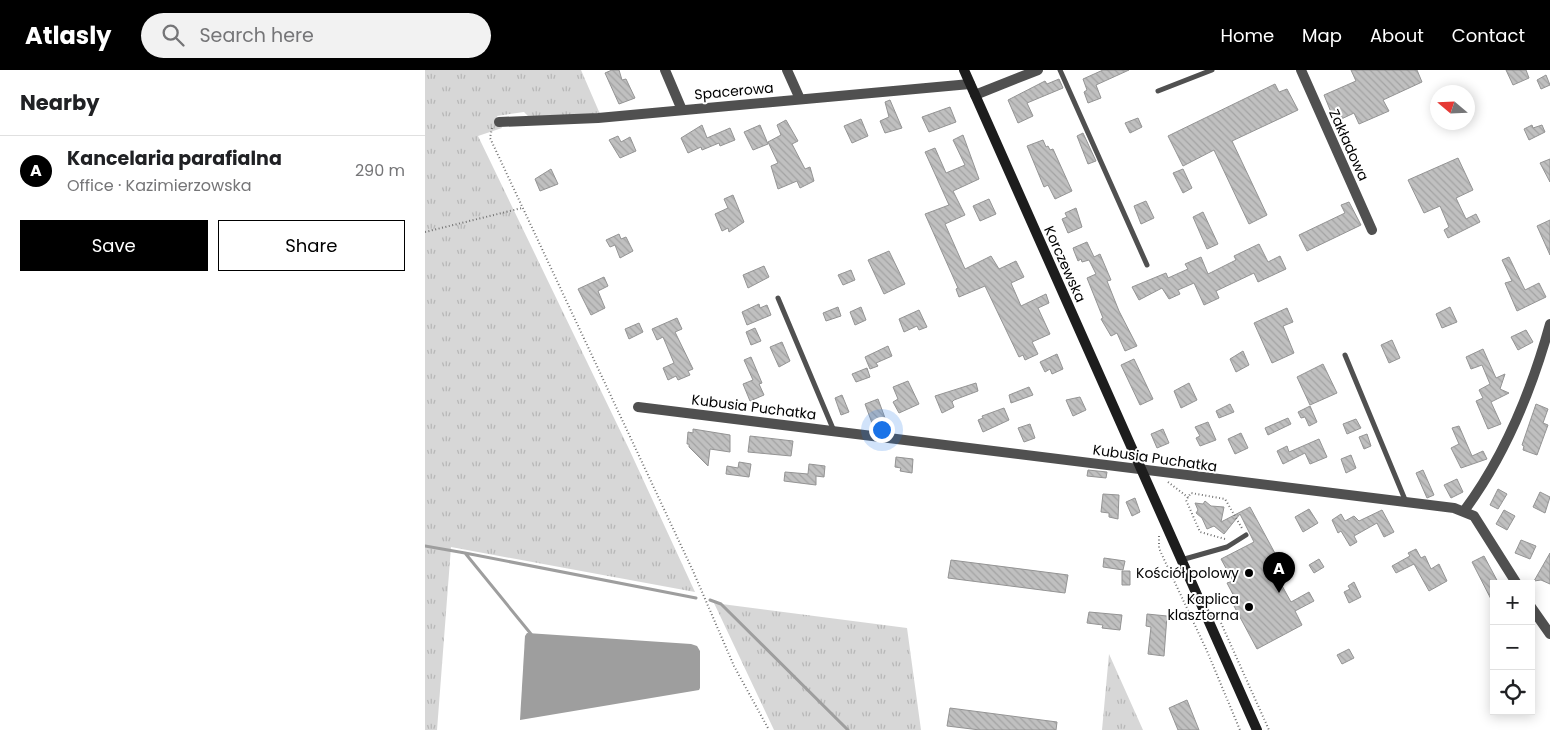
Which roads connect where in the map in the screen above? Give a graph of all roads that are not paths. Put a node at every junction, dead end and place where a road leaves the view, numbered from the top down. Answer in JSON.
{"nodes":[{"id":1,"x":665,"y":70,"type":"edge"},
{"id":2,"x":787,"y":70,"type":"edge"},
{"id":3,"x":964,"y":70,"type":"edge"},
{"id":4,"x":1038,"y":70,"type":"edge"},
{"id":5,"x":1060,"y":70,"type":"edge"},
{"id":6,"x":1212,"y":70,"type":"edge"},
{"id":7,"x":1301,"y":70,"type":"edge"},
{"id":8,"x":970,"y":84,"type":"junction"},
{"id":9,"x":1158,"y":91,"type":"dead end"},
{"id":10,"x":975,"y":95,"type":"junction"},
{"id":11,"x":800,"y":99,"type":"junction"},
{"id":12,"x":682,"y":110,"type":"junction"},
{"id":13,"x":499,"y":122,"type":"dead end"},
{"id":14,"x":1372,"y":230,"type":"dead end"},
{"id":15,"x":1147,"y":265,"type":"dead end"},
{"id":16,"x":778,"y":298,"type":"dead end"},
{"id":17,"x":1550,"y":324,"type":"edge"},
{"id":18,"x":1345,"y":355,"type":"dead end"},
{"id":19,"x":638,"y":406,"type":"dead end"},
{"id":20,"x":834,"y":431,"type":"junction"},
{"id":21,"x":1141,"y":470,"type":"junction"},
{"id":22,"x":1406,"y":502,"type":"junction"},
{"id":23,"x":1464,"y":511,"type":"junction"},
{"id":24,"x":1246,"y":536,"type":"road end"},
{"id":25,"x":1181,"y":560,"type":"junction"},
{"id":26,"x":1514,"y":580,"type":"edge"},
{"id":27,"x":1535,"y":613,"type":"edge"},
{"id":28,"x":1550,"y":634,"type":"edge"},
{"id":29,"x":1257,"y":730,"type":"edge"}],
"edges":[{"from":1,"to":12,"type":"street"},
{"from":2,"to":11,"type":"street"},
{"from":3,"to":8,"type":"street","name":"Korczewska"},
{"from":4,"to":10,"type":"street"},
{"from":5,"to":15,"type":"lane"},
{"from":6,"to":9,"type":"lane"},
{"from":7,"to":14,"type":"street","name":"Zakładowa"},
{"from":8,"to":10,"type":"street","name":"Korczewska"},
{"from":8,"to":11,"type":"street","name":"Spacerowa"},
{"from":10,"to":21,"type":"street","name":"Korczewska"},
{"from":11,"to":12,"type":"street","name":"Spacerowa"},
{"from":12,"to":13,"type":"street","name":"Spacerowa"},
{"from":16,"to":20,"type":"lane"},
{"from":17,"to":23,"type":"street"},
{"from":18,"to":22,"type":"lane"},
{"from":19,"to":20,"type":"street","name":"Kubusia Puchatka"},
{"from":20,"to":21,"type":"street","name":"Kubusia Puchatka"},
{"from":21,"to":22,"type":"street","name":"Kubusia Puchatka"},
{"from":21,"to":25,"type":"street","name":"Korczewska"},
{"from":22,"to":23,"type":"street","name":"Kubusia Puchatka"},
{"from":23,"to":26,"type":"street"},
{"from":24,"to":25,"type":"lane"},
{"from":25,"to":29,"type":"street","name":"Korczewska"},
{"from":27,"to":28,"type":"street"}]}
